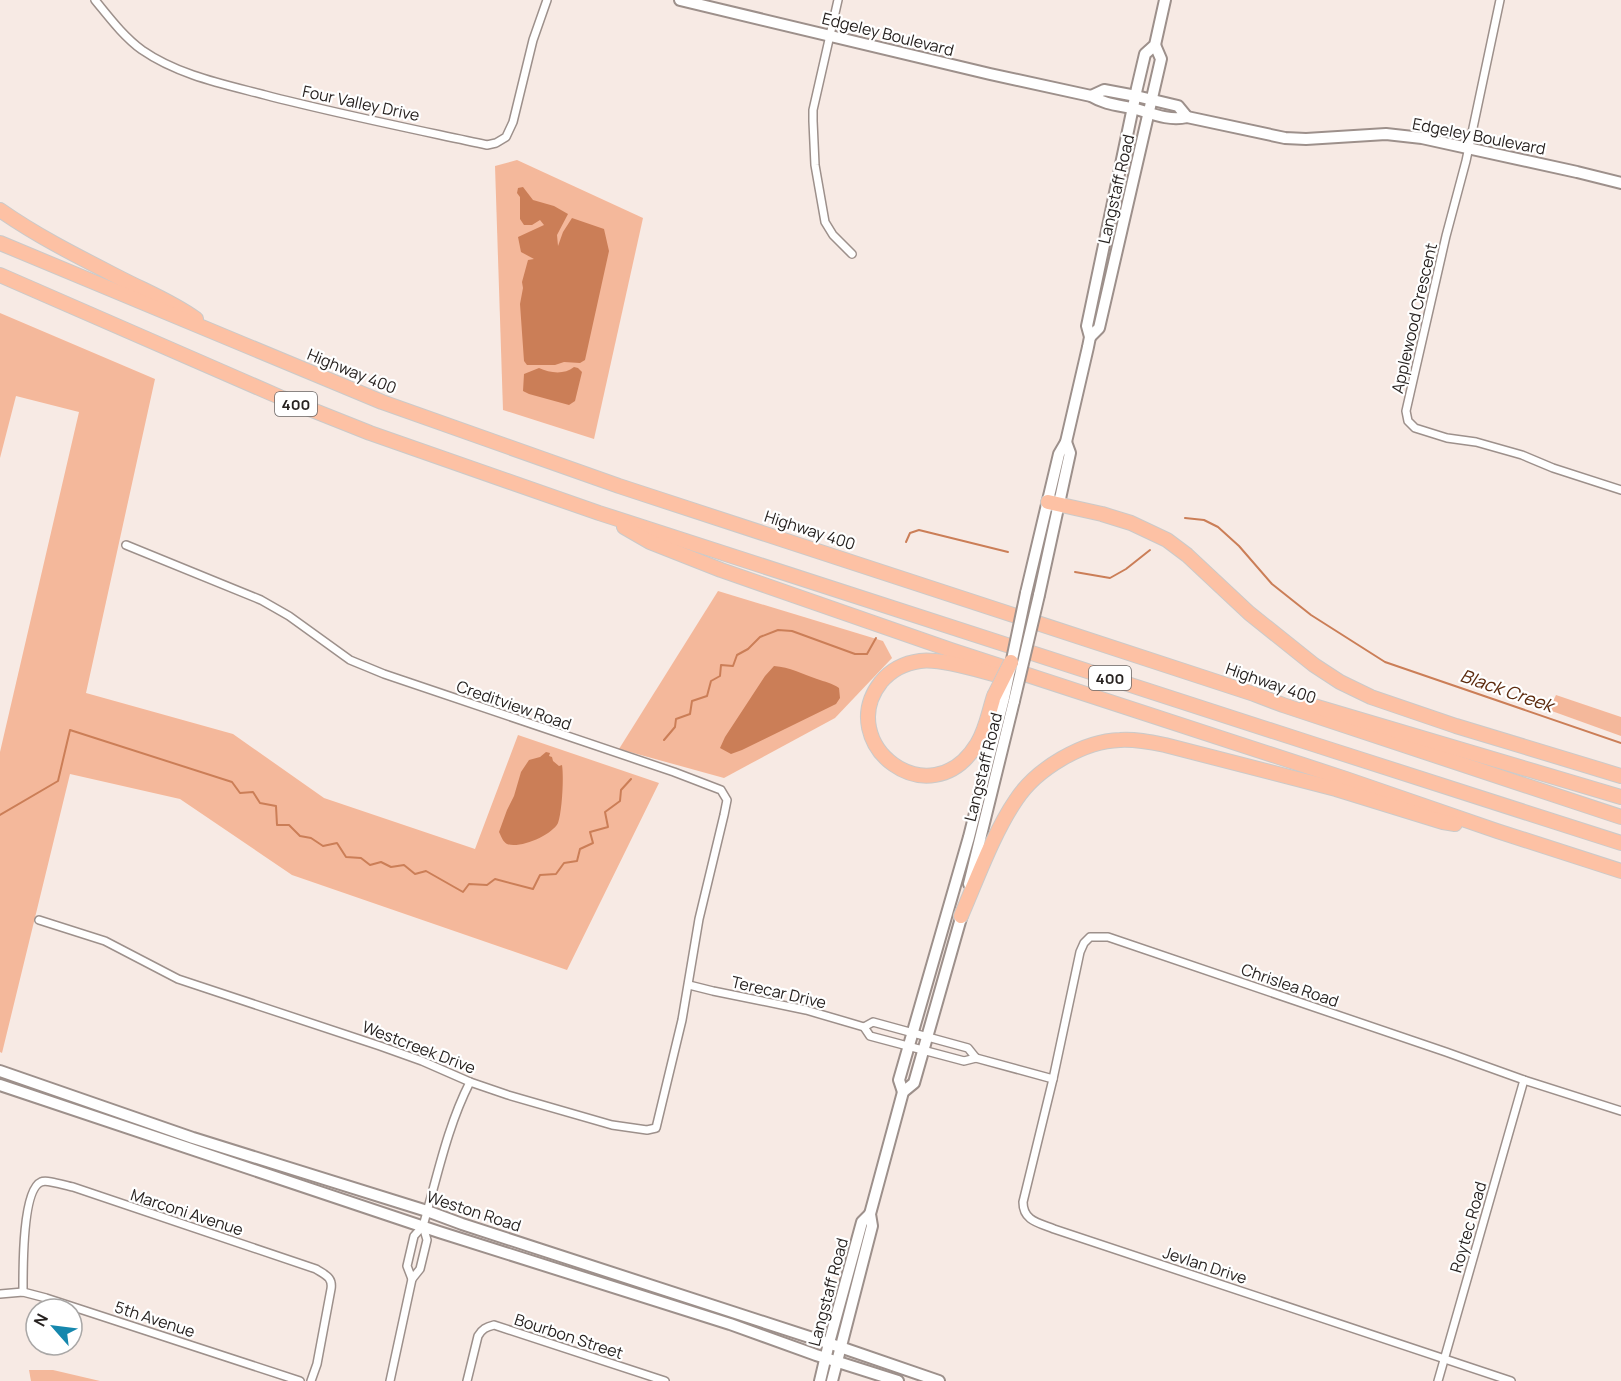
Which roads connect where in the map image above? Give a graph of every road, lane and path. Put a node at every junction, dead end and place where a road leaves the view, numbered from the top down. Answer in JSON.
{"nodes":[{"id":1,"x":95,"y":0,"type":"edge"},
{"id":2,"x":548,"y":0,"type":"edge"},
{"id":3,"x":680,"y":0,"type":"edge"},
{"id":4,"x":838,"y":0,"type":"edge"},
{"id":5,"x":1165,"y":0,"type":"edge"},
{"id":6,"x":1500,"y":0,"type":"edge"},
{"id":7,"x":830,"y":35,"type":"junction"},
{"id":8,"x":1155,"y":45,"type":"junction"},
{"id":9,"x":1090,"y":96,"type":"junction"},
{"id":10,"x":1136,"y":96,"type":"junction"},
{"id":11,"x":1152,"y":100,"type":"junction"},
{"id":12,"x":1134,"y":109,"type":"junction"},
{"id":13,"x":1149,"y":113,"type":"junction"},
{"id":14,"x":1187,"y":117,"type":"junction"},
{"id":15,"x":1469,"y":148,"type":"junction"},
{"id":16,"x":1621,"y":183,"type":"edge"},
{"id":17,"x":0,"y":210,"type":"edge"},
{"id":18,"x":0,"y":243,"type":"edge"},
{"id":19,"x":852,"y":254,"type":"dead end"},
{"id":20,"x":0,"y":275,"type":"edge"},
{"id":21,"x":215,"y":333,"type":"junction"},
{"id":22,"x":1090,"y":337,"type":"junction"},
{"id":23,"x":1621,"y":490,"type":"edge"},
{"id":24,"x":1053,"y":503,"type":"junction"},
{"id":25,"x":599,"y":513,"type":"junction"},
{"id":26,"x":126,"y":545,"type":"dead end"},
{"id":27,"x":1011,"y":662,"type":"joint"},
{"id":28,"x":1031,"y":677,"type":"junction"},
{"id":29,"x":1254,"y":694,"type":"junction"},
{"id":30,"x":1004,"y":698,"type":"junction"},
{"id":31,"x":1621,"y":776,"type":"edge"},
{"id":32,"x":1621,"y":797,"type":"edge"},
{"id":33,"x":1621,"y":817,"type":"edge"},
{"id":34,"x":1497,"y":831,"type":"junction"},
{"id":35,"x":1621,"y":843,"type":"edge"},
{"id":36,"x":1621,"y":871,"type":"edge"},
{"id":37,"x":962,"y":916,"type":"junction"},
{"id":38,"x":39,"y":920,"type":"dead end"},
{"id":39,"x":689,"y":985,"type":"junction"},
{"id":40,"x":864,"y":1027,"type":"junction"},
{"id":41,"x":912,"y":1034,"type":"junction"},
{"id":42,"x":927,"y":1038,"type":"junction"},
{"id":43,"x":908,"y":1046,"type":"junction"},
{"id":44,"x":924,"y":1050,"type":"junction"},
{"id":45,"x":976,"y":1058,"type":"junction"},
{"id":46,"x":0,"y":1071,"type":"edge"},
{"id":47,"x":1053,"y":1079,"type":"junction"},
{"id":48,"x":1524,"y":1080,"type":"junction"},
{"id":49,"x":470,"y":1082,"type":"junction"},
{"id":50,"x":0,"y":1085,"type":"edge"},
{"id":51,"x":903,"y":1092,"type":"junction"},
{"id":52,"x":1621,"y":1111,"type":"edge"},
{"id":53,"x":427,"y":1211,"type":"junction"},
{"id":54,"x":870,"y":1214,"type":"junction"},
{"id":55,"x":423,"y":1226,"type":"junction"},
{"id":56,"x":412,"y":1279,"type":"junction"},
{"id":57,"x":23,"y":1292,"type":"junction"},
{"id":58,"x":0,"y":1294,"type":"edge"},
{"id":59,"x":829,"y":1344,"type":"junction"},
{"id":60,"x":840,"y":1347,"type":"junction"},
{"id":61,"x":825,"y":1358,"type":"junction"},
{"id":62,"x":1444,"y":1359,"type":"junction"},
{"id":63,"x":837,"y":1362,"type":"junction"},
{"id":64,"x":300,"y":1381,"type":"edge"},
{"id":65,"x":311,"y":1381,"type":"edge"},
{"id":66,"x":390,"y":1381,"type":"edge"},
{"id":67,"x":467,"y":1381,"type":"edge"},
{"id":68,"x":665,"y":1381,"type":"edge"},
{"id":69,"x":820,"y":1381,"type":"edge"},
{"id":70,"x":832,"y":1381,"type":"edge"},
{"id":71,"x":898,"y":1381,"type":"edge"},
{"id":72,"x":939,"y":1381,"type":"edge"},
{"id":73,"x":1438,"y":1381,"type":"edge"},
{"id":74,"x":1511,"y":1381,"type":"edge"}],
"edges":[{"from":1,"to":2,"type":"street","name":"Four Valley Drive"},
{"from":3,"to":7,"type":"main road","name":"Edgeley Boulevard"},
{"from":4,"to":7,"type":"street"},
{"from":5,"to":8,"type":"main road","name":"Langstaff Road"},
{"from":6,"to":15,"type":"street","name":"Applewood Crescent"},
{"from":7,"to":9,"type":"main road","name":"Edgeley Boulevard"},
{"from":7,"to":19,"type":"street"},
{"from":8,"to":10,"type":"main road","name":"Langstaff Road"},
{"from":8,"to":11,"type":"main road","name":"Langstaff Road"},
{"from":9,"to":10,"type":"main road","name":"Edgeley Boulevard"},
{"from":9,"to":12,"type":"main road","name":"Edgeley Boulevard"},
{"from":10,"to":11,"type":"main road","name":"Edgeley Boulevard"},
{"from":10,"to":12,"type":"main road","name":"Langstaff Road"},
{"from":11,"to":13,"type":"main road","name":"Langstaff Road"},
{"from":11,"to":14,"type":"main road","name":"Edgeley Boulevard"},
{"from":12,"to":13,"type":"main road","name":"Edgeley Boulevard"},
{"from":12,"to":22,"type":"main road","name":"Langstaff Road"},
{"from":13,"to":14,"type":"main road","name":"Edgeley Boulevard"},
{"from":13,"to":22,"type":"main road","name":"Langstaff Road"},
{"from":14,"to":15,"type":"main road","name":"Edgeley Boulevard"},
{"from":15,"to":16,"type":"main road","name":"Edgeley Boulevard"},
{"from":15,"to":23,"type":"street","name":"Applewood Crescent"},
{"from":17,"to":21,"type":"highway"},
{"from":18,"to":21,"type":"highway","name":"Highway 400","number":"400"},
{"from":20,"to":25,"type":"highway","number":"400"},
{"from":21,"to":29,"type":"highway","name":"Highway 400","number":"400"},
{"from":22,"to":24,"type":"main road","name":"Langstaff Road"},
{"from":24,"to":27,"type":"main road","name":"Langstaff Road","bridge":true},
{"from":24,"to":30,"type":"main road","name":"Langstaff Road","bridge":true},
{"from":24,"to":31,"type":"highway"},
{"from":25,"to":28,"type":"highway"},
{"from":25,"to":35,"type":"highway","number":"400"},
{"from":26,"to":39,"type":"street","name":"Creditview Road"},
{"from":27,"to":30,"type":"highway","bridge":true},
{"from":28,"to":30,"type":"highway"},
{"from":28,"to":34,"type":"highway"},
{"from":29,"to":32,"type":"highway"},
{"from":29,"to":33,"type":"highway","name":"Highway 400","number":"400"},
{"from":30,"to":37,"type":"main road","name":"Langstaff Road"},
{"from":30,"to":41,"type":"main road","name":"Langstaff Road"},
{"from":34,"to":36,"type":"highway"},
{"from":34,"to":37,"type":"highway"},
{"from":37,"to":42,"type":"main road","name":"Langstaff Road"},
{"from":38,"to":49,"type":"street","name":"Westcreek Drive"},
{"from":39,"to":40,"type":"street","name":"Terecar Drive"},
{"from":39,"to":49,"type":"street","name":"Westcreek Drive"},
{"from":40,"to":41,"type":"street","name":"Terecar Drive"},
{"from":40,"to":43,"type":"street","name":"Terecar Drive"},
{"from":41,"to":42,"type":"street","name":"Terecar Drive"},
{"from":41,"to":43,"type":"main road","name":"Langstaff Road"},
{"from":42,"to":44,"type":"main road","name":"Langstaff Road"},
{"from":42,"to":45,"type":"street","name":"Terecar Drive"},
{"from":43,"to":44,"type":"street","name":"Terecar Drive"},
{"from":43,"to":51,"type":"main road","name":"Langstaff Road"},
{"from":44,"to":45,"type":"street","name":"Terecar Drive"},
{"from":44,"to":51,"type":"main road","name":"Langstaff Road"},
{"from":45,"to":47,"type":"street"},
{"from":46,"to":53,"type":"main road","name":"Weston Road"},
{"from":47,"to":48,"type":"street","name":"Chrislea Road"},
{"from":47,"to":62,"type":"street","name":"Jevlan Drive"},
{"from":48,"to":52,"type":"street","name":"Chrislea Road"},
{"from":48,"to":62,"type":"street","name":"Roytec Road"},
{"from":49,"to":53,"type":"street"},
{"from":50,"to":55,"type":"main road","name":"Weston Road"},
{"from":51,"to":54,"type":"main road","name":"Langstaff Road"},
{"from":53,"to":55,"type":"street"},
{"from":53,"to":59,"type":"main road","name":"Weston Road"},
{"from":54,"to":59,"type":"main road","name":"Langstaff Road"},
{"from":54,"to":60,"type":"main road","name":"Langstaff Road"},
{"from":55,"to":56,"type":"street"},
{"from":55,"to":56,"type":"street"},
{"from":55,"to":61,"type":"main road","name":"Weston Road"},
{"from":56,"to":66,"type":"street"},
{"from":57,"to":58,"type":"street","name":"5th Avenue"},
{"from":57,"to":64,"type":"street","name":"5th Avenue"},
{"from":57,"to":65,"type":"street","name":"Marconi Avenue"},
{"from":59,"to":60,"type":"main road","name":"Weston Road"},
{"from":59,"to":61,"type":"main road","name":"Langstaff Road"},
{"from":60,"to":63,"type":"main road","name":"Langstaff Road"},
{"from":60,"to":72,"type":"main road","name":"Weston Road"},
{"from":61,"to":63,"type":"main road","name":"Weston Road"},
{"from":61,"to":69,"type":"main road","name":"Langstaff Road"},
{"from":62,"to":73,"type":"street","name":"Roytec Road"},
{"from":62,"to":74,"type":"street","name":"Jevlan Drive"},
{"from":63,"to":70,"type":"main road","name":"Langstaff Road"},
{"from":63,"to":71,"type":"main road","name":"Weston Road"},
{"from":67,"to":68,"type":"street","name":"Bourbon Street"}]}
